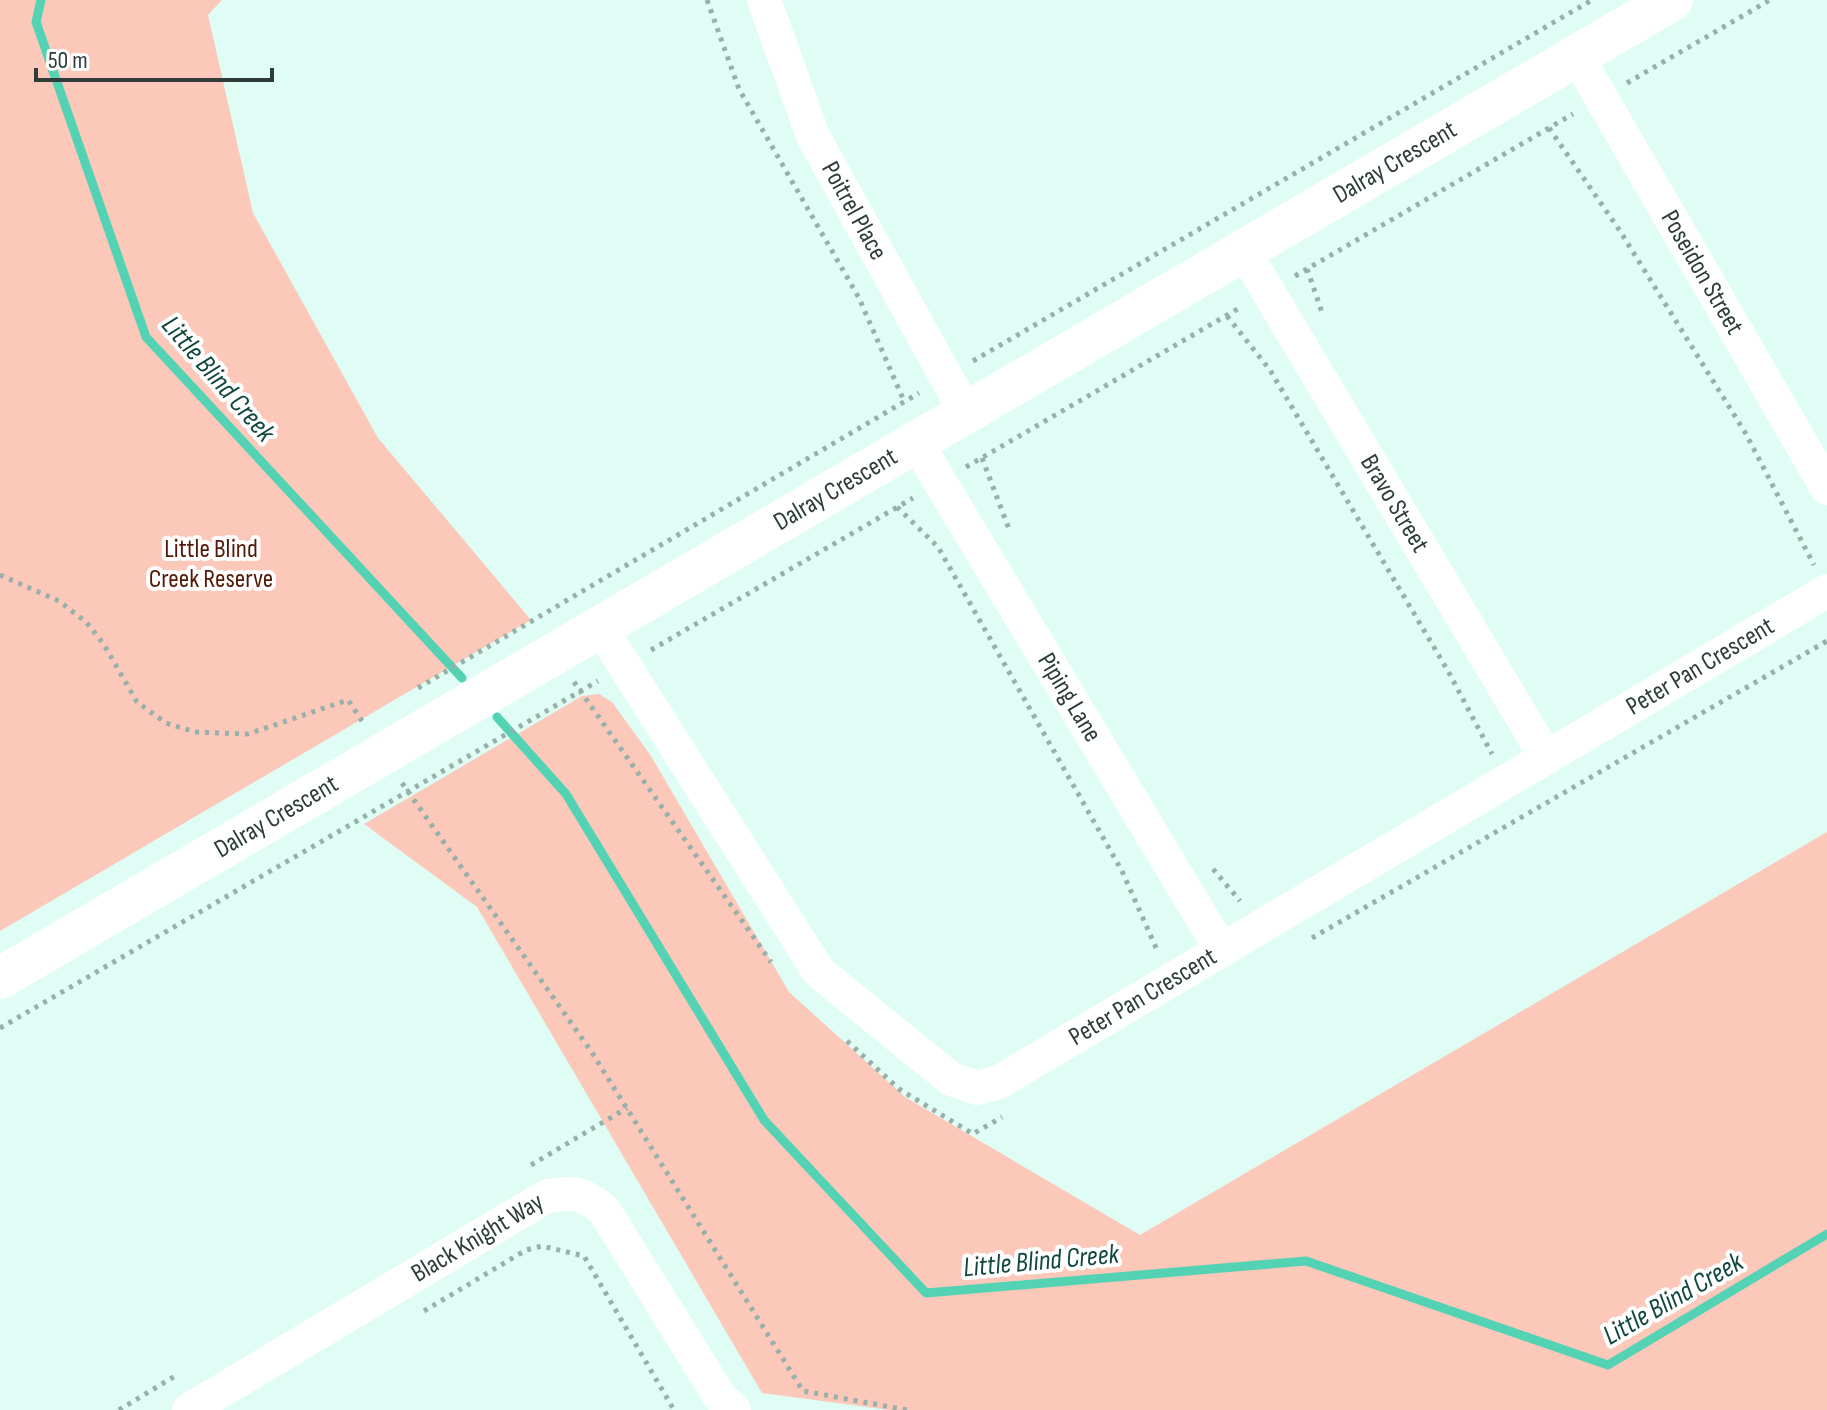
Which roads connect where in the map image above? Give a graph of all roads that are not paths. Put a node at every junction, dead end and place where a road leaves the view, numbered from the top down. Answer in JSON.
{"nodes":[{"id":1,"x":764,"y":0,"type":"edge"},
{"id":2,"x":1672,"y":0,"type":"edge"},
{"id":3,"x":1577,"y":56,"type":"junction"},
{"id":4,"x":1244,"y":251,"type":"junction"},
{"id":5,"x":966,"y":413,"type":"junction"},
{"id":6,"x":916,"y":442,"type":"junction"},
{"id":7,"x":1827,"y":488,"type":"edge"},
{"id":8,"x":1822,"y":580,"type":"edge"},
{"id":9,"x":600,"y":627,"type":"junction"},
{"id":10,"x":1546,"y":757,"type":"junction"},
{"id":11,"x":1222,"y":951,"type":"junction"},
{"id":12,"x":0,"y":978,"type":"edge"},
{"id":13,"x":189,"y":1410,"type":"edge"},
{"id":14,"x":734,"y":1410,"type":"edge"}],
"edges":[{"from":1,"to":5,"type":"street","name":"Poitrel Place"},
{"from":2,"to":3,"type":"street","name":"Dalray Crescent"},
{"from":3,"to":4,"type":"street","name":"Dalray Crescent"},
{"from":3,"to":7,"type":"street","name":"Poseidon Street"},
{"from":4,"to":5,"type":"street","name":"Dalray Crescent"},
{"from":4,"to":10,"type":"street","name":"Bravo Street"},
{"from":5,"to":6,"type":"street","name":"Dalray Crescent"},
{"from":6,"to":9,"type":"street","name":"Dalray Crescent"},
{"from":6,"to":11,"type":"street","name":"Piping Lane"},
{"from":8,"to":10,"type":"street","name":"Peter Pan Crescent"},
{"from":9,"to":11,"type":"street","name":"Peter Pan Crescent"},
{"from":9,"to":12,"type":"street","name":"Dalray Crescent"},
{"from":10,"to":11,"type":"street","name":"Peter Pan Crescent"},
{"from":13,"to":14,"type":"street","name":"Black Knight Way"}]}
